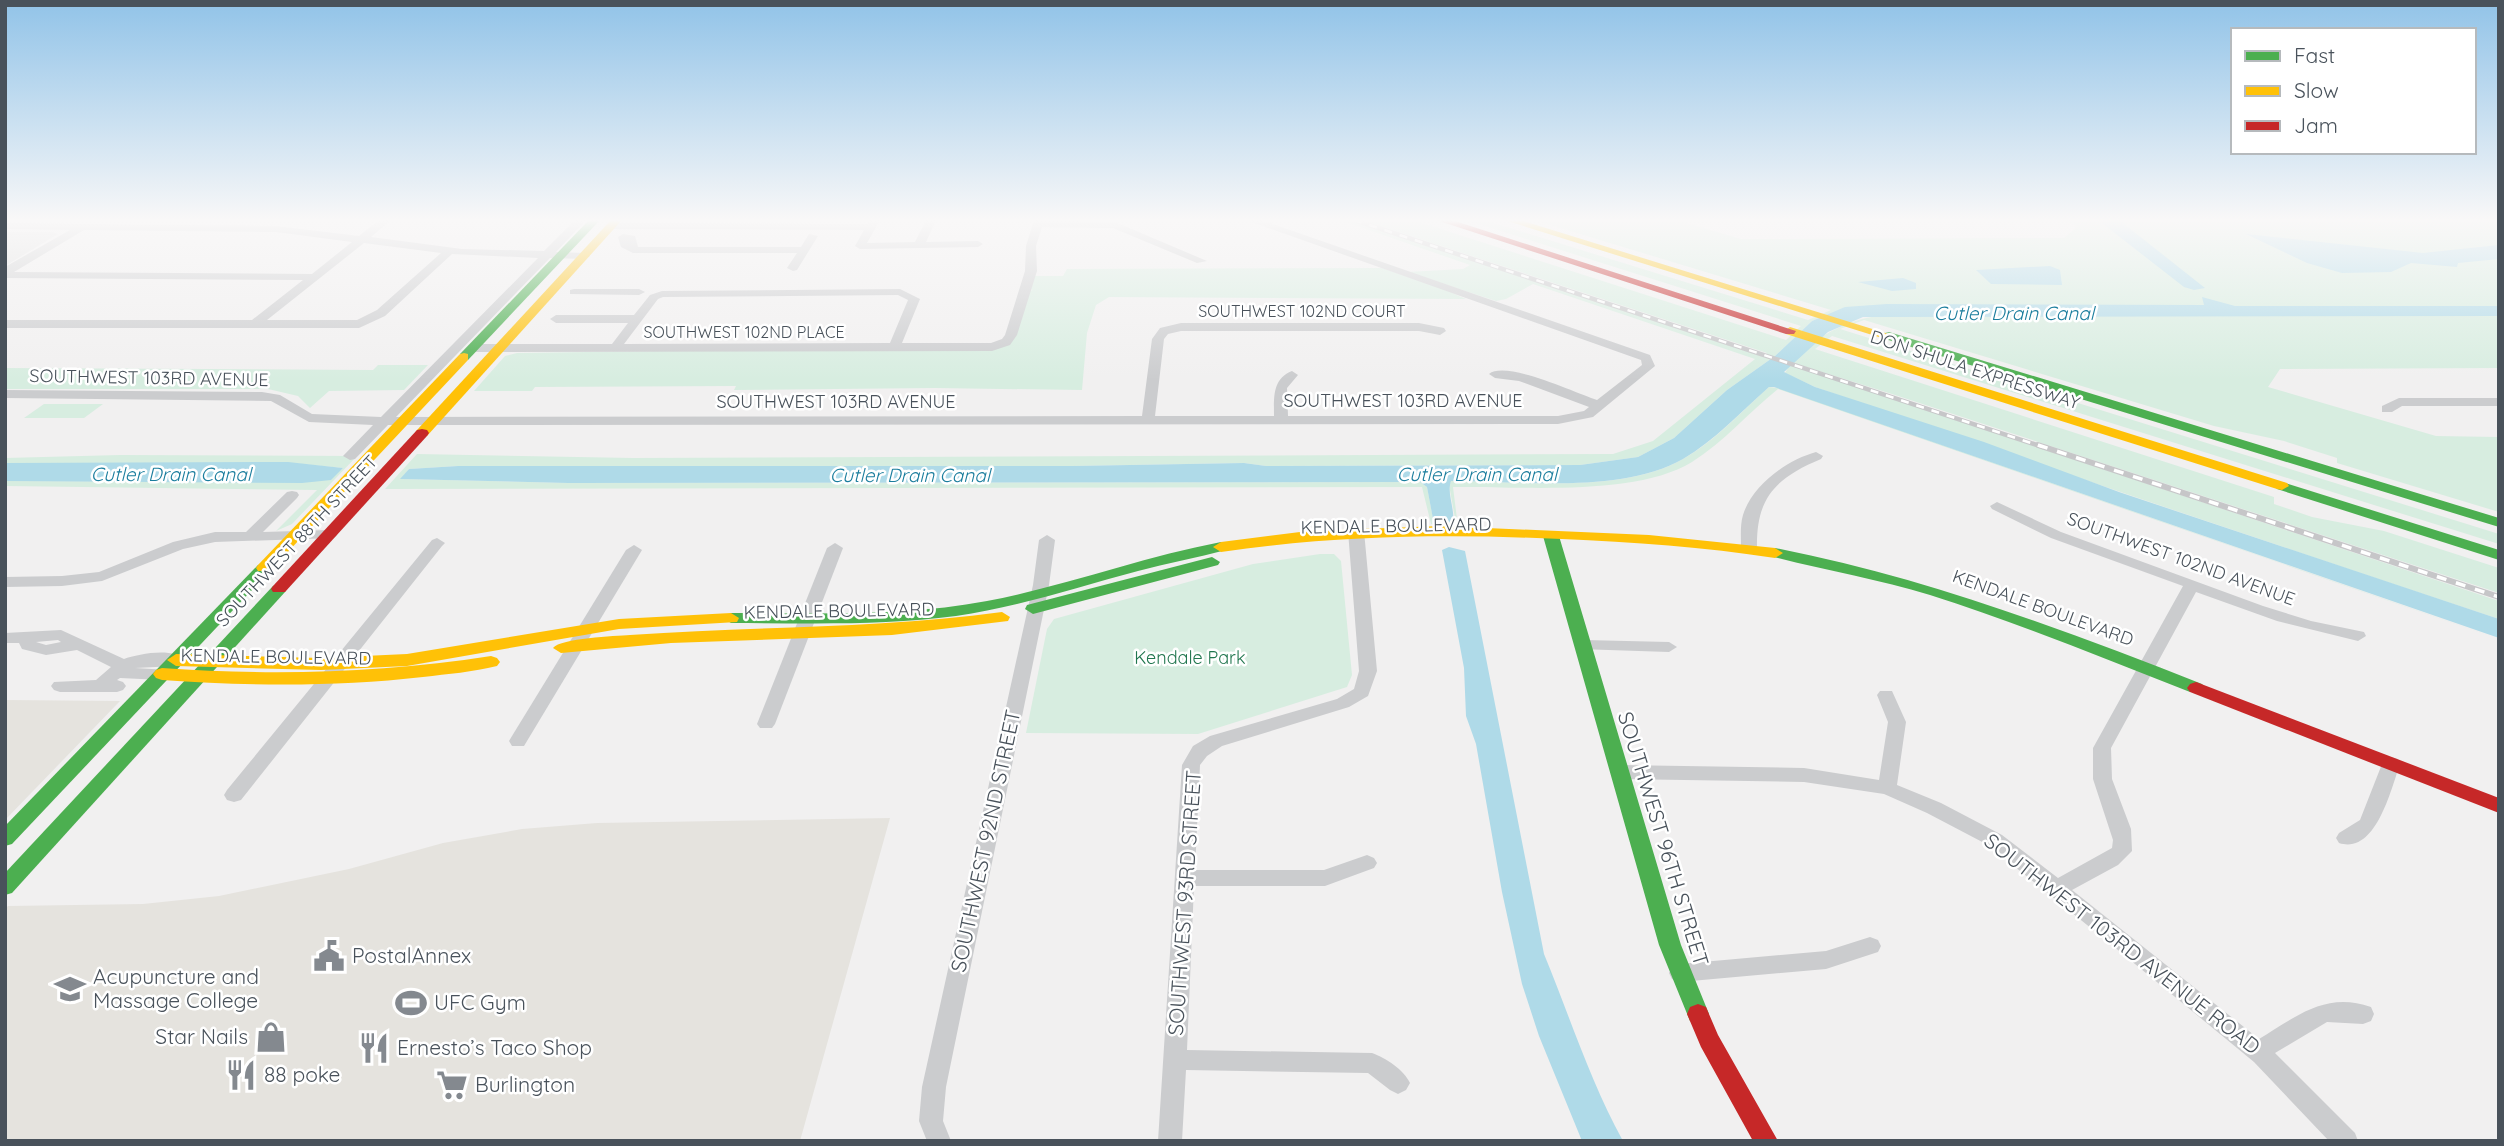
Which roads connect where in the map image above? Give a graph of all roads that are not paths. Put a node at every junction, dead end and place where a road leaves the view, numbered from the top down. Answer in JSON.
{"nodes":[{"id":1,"x":318,"y":273,"type":"edge"},
{"id":2,"x":424,"y":273,"type":"edge"},
{"id":3,"x":535,"y":273,"type":"edge"},
{"id":4,"x":538,"y":273,"type":"edge"},
{"id":5,"x":569,"y":273,"type":"edge"},
{"id":6,"x":1030,"y":273,"type":"edge"},
{"id":7,"x":1409,"y":273,"type":"edge"},
{"id":8,"x":1608,"y":273,"type":"edge"},
{"id":9,"x":1683,"y":273,"type":"edge"},
{"id":10,"x":5,"y":274,"type":"edge"},
{"id":11,"x":314,"y":277,"type":"junction"},
{"id":12,"x":574,"y":292,"type":"dead end"},
{"id":13,"x":614,"y":292,"type":"junction"},
{"id":14,"x":639,"y":292,"type":"dead end"},
{"id":15,"x":555,"y":319,"type":"dead end"},
{"id":16,"x":591,"y":319,"type":"junction"},
{"id":17,"x":637,"y":319,"type":"junction"},
{"id":18,"x":5,"y":324,"type":"edge"},
{"id":19,"x":254,"y":325,"type":"junction"},
{"id":20,"x":1440,"y":331,"type":"dead end"},
{"id":21,"x":472,"y":348,"type":"junction"},
{"id":22,"x":500,"y":348,"type":"junction"},
{"id":23,"x":615,"y":348,"type":"junction"},
{"id":24,"x":894,"y":348,"type":"junction"},
{"id":25,"x":1495,"y":374,"type":"dead end"},
{"id":26,"x":1292,"y":375,"type":"dead end"},
{"id":27,"x":5,"y":394,"type":"edge"},
{"id":28,"x":2499,"y":402,"type":"edge"},
{"id":29,"x":1600,"y":407,"type":"junction"},
{"id":30,"x":2387,"y":409,"type":"dead end"},
{"id":31,"x":1148,"y":421,"type":"junction"},
{"id":32,"x":1281,"y":421,"type":"junction"},
{"id":33,"x":384,"y":422,"type":"junction"},
{"id":34,"x":402,"y":422,"type":"junction"},
{"id":35,"x":433,"y":422,"type":"junction"},
{"id":36,"x":350,"y":456,"type":"dead end"},
{"id":37,"x":1816,"y":456,"type":"dead end"},
{"id":38,"x":292,"y":495,"type":"dead end"},
{"id":39,"x":1997,"y":506,"type":"dead end"},
{"id":40,"x":2499,"y":523,"type":"edge"},
{"id":41,"x":295,"y":535,"type":"junction"},
{"id":42,"x":329,"y":535,"type":"junction"},
{"id":43,"x":250,"y":536,"type":"junction"},
{"id":44,"x":1551,"y":536,"type":"junction"},
{"id":45,"x":1357,"y":537,"type":"junction"},
{"id":46,"x":1046,"y":540,"type":"dead end"},
{"id":47,"x":437,"y":543,"type":"dead end"},
{"id":48,"x":835,"y":548,"type":"dead end"},
{"id":49,"x":1749,"y":548,"type":"junction"},
{"id":50,"x":634,"y":550,"type":"dead end"},
{"id":51,"x":2499,"y":555,"type":"edge"},
{"id":52,"x":5,"y":582,"type":"edge"},
{"id":53,"x":2192,"y":584,"type":"junction"},
{"id":54,"x":1037,"y":601,"type":"junction"},
{"id":55,"x":805,"y":626,"type":"junction"},
{"id":56,"x":586,"y":629,"type":"junction"},
{"id":57,"x":2358,"y":635,"type":"dead end"},
{"id":58,"x":5,"y":638,"type":"edge"},
{"id":59,"x":1584,"y":645,"type":"junction"},
{"id":60,"x":576,"y":646,"type":"junction"},
{"id":61,"x":1669,"y":647,"type":"dead end"},
{"id":62,"x":176,"y":660,"type":"junction"},
{"id":63,"x":212,"y":661,"type":"junction"},
{"id":64,"x":340,"y":662,"type":"junction"},
{"id":65,"x":121,"y":665,"type":"junction"},
{"id":66,"x":2145,"y":667,"type":"junction"},
{"id":67,"x":162,"y":674,"type":"junction"},
{"id":68,"x":197,"y":678,"type":"junction"},
{"id":69,"x":327,"y":679,"type":"junction"},
{"id":70,"x":60,"y":686,"type":"dead end"},
{"id":71,"x":1886,"y":695,"type":"dead end"},
{"id":72,"x":766,"y":724,"type":"dead end"},
{"id":73,"x":518,"y":741,"type":"dead end"},
{"id":74,"x":2391,"y":764,"type":"junction"},
{"id":75,"x":1620,"y":772,"type":"junction"},
{"id":76,"x":1887,"y":788,"type":"junction"},
{"id":77,"x":234,"y":795,"type":"dead end"},
{"id":78,"x":2499,"y":806,"type":"edge"},
{"id":79,"x":2346,"y":838,"type":"dead end"},
{"id":80,"x":5,"y":839,"type":"edge"},
{"id":81,"x":1367,"y":863,"type":"dead end"},
{"id":82,"x":1185,"y":878,"type":"junction"},
{"id":83,"x":5,"y":887,"type":"edge"},
{"id":84,"x":2057,"y":888,"type":"junction"},
{"id":85,"x":1870,"y":946,"type":"dead end"},
{"id":86,"x":1680,"y":974,"type":"junction"},
{"id":87,"x":2363,"y":1014,"type":"dead end"},
{"id":88,"x":2258,"y":1051,"type":"junction"},
{"id":89,"x":1175,"y":1059,"type":"junction"},
{"id":90,"x":1398,"y":1083,"type":"dead end"},
{"id":91,"x":939,"y":1141,"type":"edge"},
{"id":92,"x":1170,"y":1141,"type":"edge"},
{"id":93,"x":1766,"y":1141,"type":"edge"},
{"id":94,"x":2346,"y":1141,"type":"edge"}],
"edges":[{"from":1,"to":11,"type":"street"},
{"from":2,"to":19,"type":"street"},
{"from":3,"to":33,"type":"street","name":"SOUTHWEST 88TH STREET"},
{"from":4,"to":21,"type":"main road","name":"SOUTHWEST 88TH STREET"},
{"from":5,"to":22,"type":"main road","name":"SOUTHWEST 88TH STREET"},
{"from":6,"to":24,"type":"street","name":"SOUTHWEST 102ND PLACE"},
{"from":7,"to":29,"type":"street","name":"SOUTHWEST 103RD AVENUE"},
{"from":8,"to":51,"type":"main road","name":"DON SHULA EXPRESSWAY"},
{"from":9,"to":40,"type":"main road","name":"DON SHULA EXPRESSWAY"},
{"from":10,"to":11,"type":"street"},
{"from":11,"to":19,"type":"street"},
{"from":12,"to":13,"type":"street"},
{"from":13,"to":14,"type":"street"},
{"from":13,"to":16,"type":"street"},
{"from":15,"to":16,"type":"street"},
{"from":16,"to":17,"type":"street"},
{"from":17,"to":23,"type":"street"},
{"from":17,"to":24,"type":"street"},
{"from":18,"to":19,"type":"street"},
{"from":20,"to":31,"type":"street","name":"SOUTHWEST 102ND COURT"},
{"from":21,"to":22,"type":"street","name":"SOUTHWEST 102ND PLACE"},
{"from":21,"to":34,"type":"main road","name":"SOUTHWEST 88TH STREET"},
{"from":22,"to":23,"type":"street","name":"SOUTHWEST 102ND PLACE"},
{"from":22,"to":35,"type":"main road","name":"SOUTHWEST 88TH STREET"},
{"from":23,"to":24,"type":"street","name":"SOUTHWEST 102ND PLACE"},
{"from":25,"to":29,"type":"street"},
{"from":26,"to":32,"type":"street"},
{"from":27,"to":33,"type":"street","name":"SOUTHWEST 103RD AVENUE"},
{"from":28,"to":30,"type":"street"},
{"from":29,"to":32,"type":"street","name":"SOUTHWEST 103RD AVENUE"},
{"from":31,"to":32,"type":"street","name":"SOUTHWEST 103RD AVENUE"},
{"from":31,"to":35,"type":"street","name":"SOUTHWEST 103RD AVENUE"},
{"from":33,"to":34,"type":"street","name":"SOUTHWEST 103RD AVENUE"},
{"from":33,"to":36,"type":"street","name":"SOUTHWEST 88TH STREET"},
{"from":34,"to":35,"type":"street","name":"SOUTHWEST 103RD AVENUE"},
{"from":34,"to":41,"type":"main road","name":"SOUTHWEST 88TH STREET"},
{"from":35,"to":42,"type":"main road","name":"SOUTHWEST 88TH STREET"},
{"from":37,"to":49,"type":"street"},
{"from":38,"to":43,"type":"street"},
{"from":39,"to":53,"type":"street","name":"SOUTHWEST 102ND AVENUE"},
{"from":41,"to":42,"type":"street"},
{"from":41,"to":43,"type":"street"},
{"from":41,"to":62,"type":"main road","name":"SOUTHWEST 88TH STREET"},
{"from":42,"to":63,"type":"main road","name":"SOUTHWEST 88TH STREET"},
{"from":43,"to":52,"type":"street"},
{"from":44,"to":45,"type":"main road","name":"KENDALE BOULEVARD"},
{"from":44,"to":49,"type":"main road","name":"KENDALE BOULEVARD"},
{"from":44,"to":59,"type":"main road","name":"SOUTHWEST 96TH STREET"},
{"from":45,"to":54,"type":"main road","name":"KENDALE BOULEVARD"},
{"from":45,"to":82,"type":"street","name":"SOUTHWEST 93RD STREET"},
{"from":46,"to":54,"type":"street","name":"SOUTHWEST 92ND STREET"},
{"from":47,"to":64,"type":"street"},
{"from":48,"to":55,"type":"street"},
{"from":49,"to":66,"type":"main road","name":"KENDALE BOULEVARD"},
{"from":50,"to":56,"type":"street"},
{"from":53,"to":57,"type":"street","name":"SOUTHWEST 102ND AVENUE"},
{"from":53,"to":66,"type":"street"},
{"from":54,"to":55,"type":"main road","name":"KENDALE BOULEVARD"},
{"from":54,"to":91,"type":"street","name":"SOUTHWEST 92ND STREET"},
{"from":55,"to":56,"type":"main road","name":"KENDALE BOULEVARD"},
{"from":55,"to":60,"type":"main road","name":"KENDALE BOULEVARD"},
{"from":55,"to":72,"type":"street"},
{"from":56,"to":60,"type":"street"},
{"from":56,"to":64,"type":"main road","name":"KENDALE BOULEVARD"},
{"from":58,"to":65,"type":"street"},
{"from":59,"to":61,"type":"street"},
{"from":59,"to":75,"type":"main road","name":"SOUTHWEST 96TH STREET"},
{"from":60,"to":69,"type":"main road","name":"KENDALE BOULEVARD"},
{"from":60,"to":73,"type":"street"},
{"from":62,"to":63,"type":"main road","name":"KENDALE BOULEVARD"},
{"from":62,"to":65,"type":"street"},
{"from":62,"to":67,"type":"main road","name":"SOUTHWEST 88TH STREET"},
{"from":63,"to":64,"type":"main road","name":"KENDALE BOULEVARD"},
{"from":63,"to":68,"type":"main road","name":"SOUTHWEST 88TH STREET"},
{"from":64,"to":69,"type":"street"},
{"from":65,"to":67,"type":"street"},
{"from":65,"to":70,"type":"street"},
{"from":66,"to":74,"type":"main road","name":"KENDALE BOULEVARD"},
{"from":66,"to":84,"type":"street"},
{"from":67,"to":68,"type":"main road","name":"KENDALE BOULEVARD"},
{"from":67,"to":80,"type":"main road","name":"SOUTHWEST 88TH STREET"},
{"from":68,"to":69,"type":"main road","name":"KENDALE BOULEVARD"},
{"from":68,"to":83,"type":"main road","name":"SOUTHWEST 88TH STREET"},
{"from":69,"to":77,"type":"street"},
{"from":71,"to":76,"type":"street"},
{"from":74,"to":78,"type":"main road","name":"KENDALE BOULEVARD"},
{"from":74,"to":79,"type":"street"},
{"from":75,"to":76,"type":"street","name":"SOUTHWEST 103RD AVENUE ROAD"},
{"from":75,"to":86,"type":"main road","name":"SOUTHWEST 96TH STREET"},
{"from":76,"to":84,"type":"street","name":"SOUTHWEST 103RD AVENUE ROAD"},
{"from":81,"to":82,"type":"street"},
{"from":82,"to":89,"type":"street","name":"SOUTHWEST 93RD STREET"},
{"from":84,"to":88,"type":"street","name":"SOUTHWEST 103RD AVENUE ROAD"},
{"from":85,"to":86,"type":"street"},
{"from":86,"to":93,"type":"main road","name":"SOUTHWEST 96TH STREET"},
{"from":87,"to":88,"type":"street"},
{"from":88,"to":94,"type":"street","name":"SOUTHWEST 103RD AVENUE ROAD"},
{"from":89,"to":90,"type":"street"},
{"from":89,"to":92,"type":"street","name":"SOUTHWEST 93RD STREET"}]}
